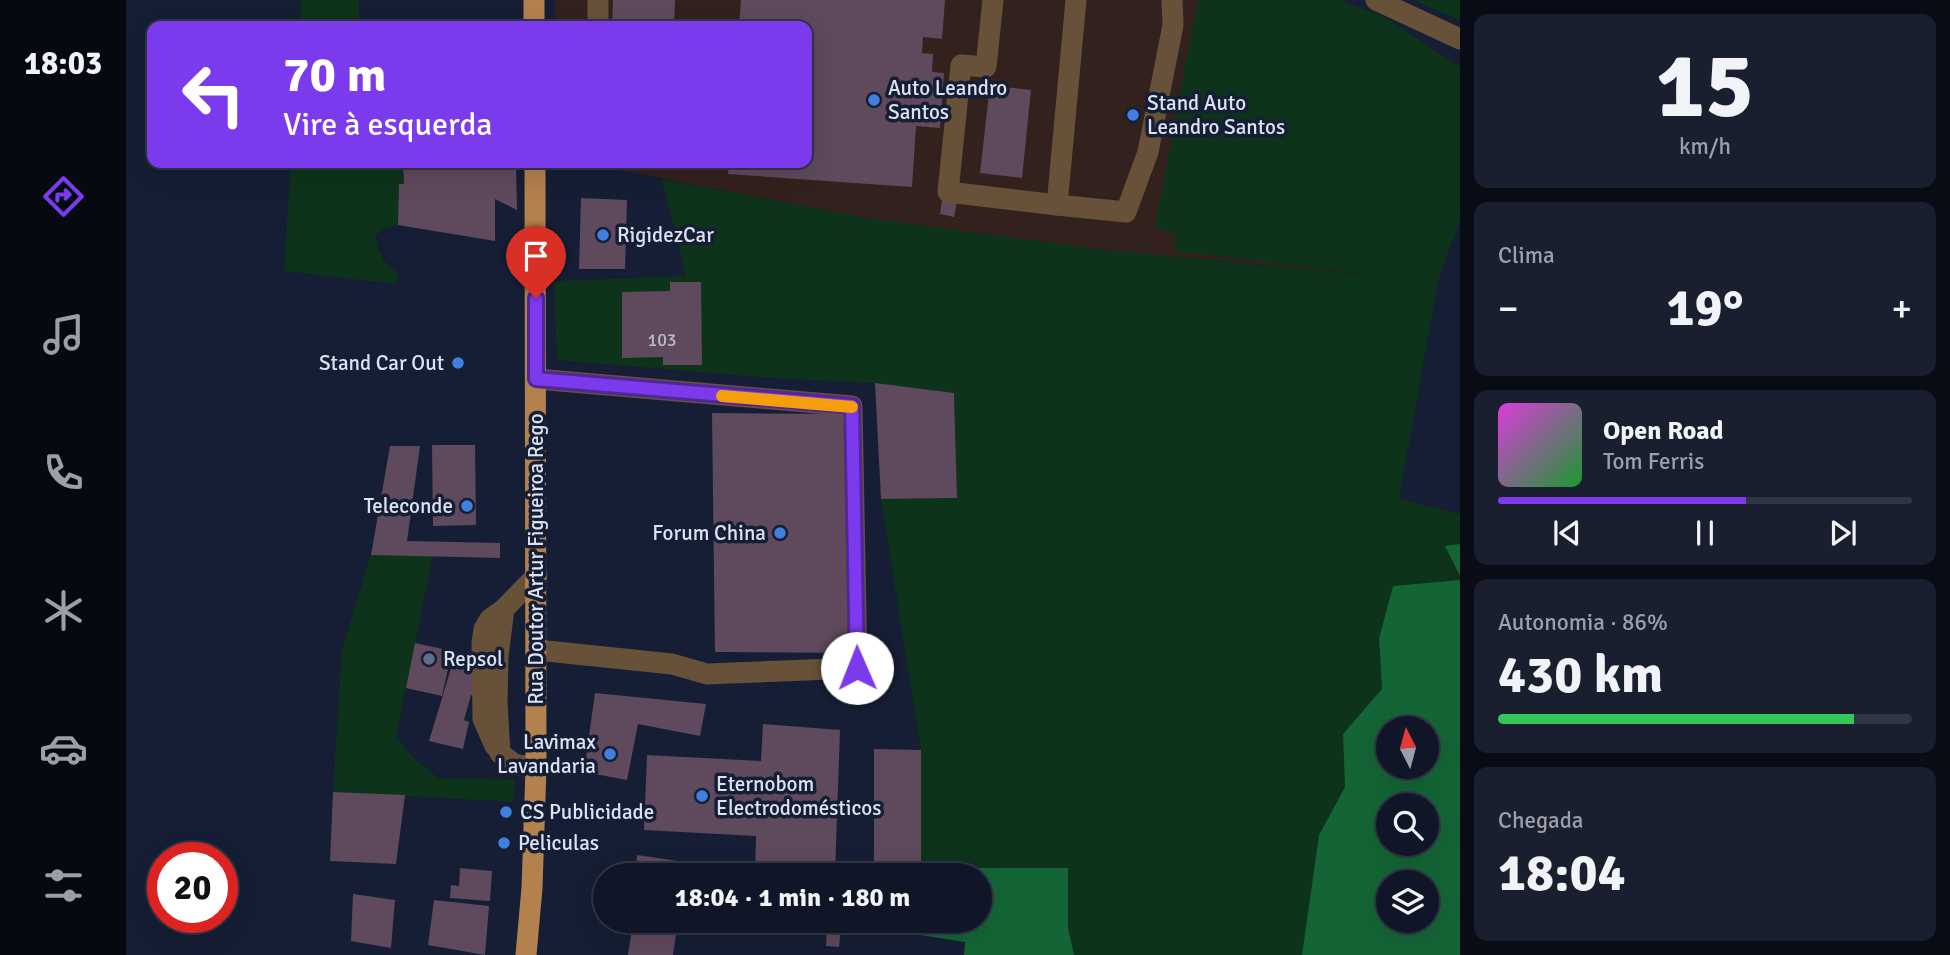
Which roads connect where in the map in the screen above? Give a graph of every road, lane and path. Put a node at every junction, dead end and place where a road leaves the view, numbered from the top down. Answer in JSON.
{"nodes":[{"id":1,"x":534,"y":0,"type":"edge"},
{"id":2,"x":598,"y":0,"type":"edge"},
{"id":3,"x":993,"y":0,"type":"edge"},
{"id":4,"x":1076,"y":0,"type":"edge"},
{"id":5,"x":1172,"y":0,"type":"edge"},
{"id":6,"x":1376,"y":0,"type":"edge"},
{"id":7,"x":534,"y":21,"type":"edge"},
{"id":8,"x":598,"y":21,"type":"edge"},
{"id":9,"x":1460,"y":39,"type":"edge"},
{"id":10,"x":535,"y":168,"type":"edge"},
{"id":11,"x":1057,"y":205,"type":"junction"},
{"id":12,"x":536,"y":379,"type":"junction"},
{"id":13,"x":537,"y":575,"type":"junction"},
{"id":14,"x":537,"y":650,"type":"junction"},
{"id":15,"x":536,"y":768,"type":"junction"},
{"id":16,"x":526,"y":955,"type":"edge"}],
"edges":[{"from":1,"to":7,"type":"main road"},
{"from":2,"to":8,"type":"street"},
{"from":3,"to":11,"type":"street"},
{"from":4,"to":11,"type":"street"},
{"from":5,"to":11,"type":"street"},
{"from":6,"to":9,"type":"street"},
{"from":10,"to":12,"type":"main road","name":"Rua Doutor Artur Figueiroa Rego"},
{"from":12,"to":13,"type":"main road","name":"Rua Doutor Artur Figueiroa Rego"},
{"from":12,"to":14,"type":"street"},
{"from":13,"to":14,"type":"main road","name":"Rua Doutor Artur Figueiroa Rego"},
{"from":13,"to":15,"type":"street"},
{"from":14,"to":15,"type":"main road","name":"Rua Doutor Artur Figueiroa Rego"},
{"from":15,"to":16,"type":"main road","name":"Rua Doutor Artur Figueiroa Rego"}]}
